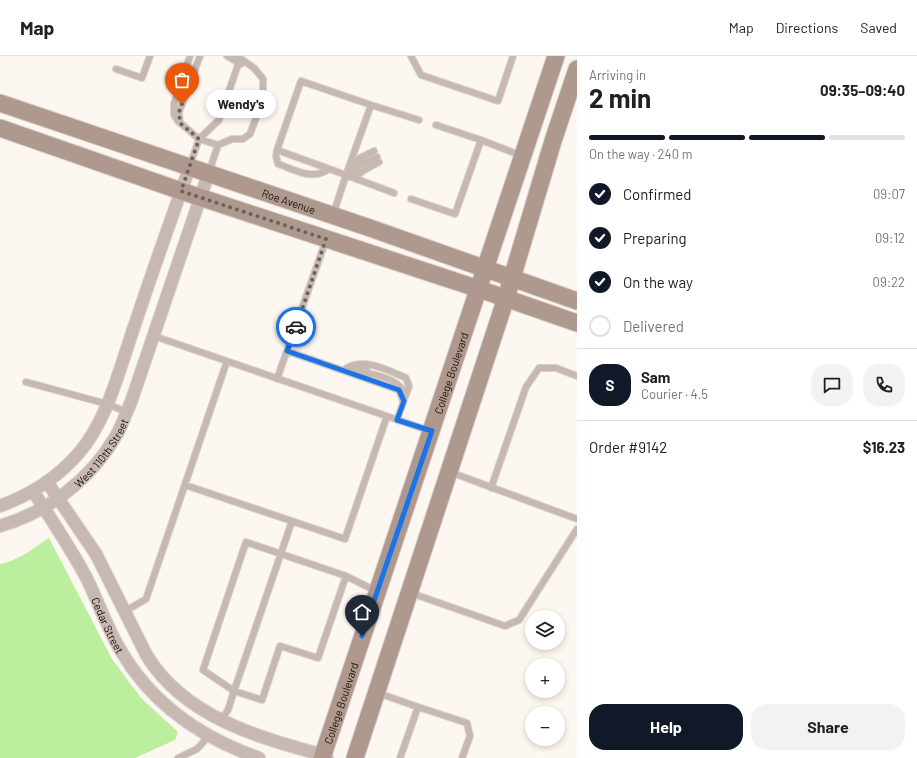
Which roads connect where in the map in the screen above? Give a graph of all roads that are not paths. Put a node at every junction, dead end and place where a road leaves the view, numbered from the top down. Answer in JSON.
{"nodes":[{"id":1,"x":150,"y":56,"type":"edge"},
{"id":2,"x":190,"y":56,"type":"edge"},
{"id":3,"x":200,"y":56,"type":"edge"},
{"id":4,"x":227,"y":56,"type":"edge"},
{"id":5,"x":411,"y":56,"type":"edge"},
{"id":6,"x":513,"y":56,"type":"edge"},
{"id":7,"x":556,"y":56,"type":"edge"},
{"id":8,"x":239,"y":59,"type":"edge"},
{"id":9,"x":116,"y":69,"type":"dead end"},
{"id":10,"x":577,"y":69,"type":"edge"},
{"id":11,"x":0,"y":103,"type":"edge"},
{"id":12,"x":371,"y":104,"type":"junction"},
{"id":13,"x":419,"y":120,"type":"dead end"},
{"id":14,"x":180,"y":123,"type":"junction"},
{"id":15,"x":437,"y":126,"type":"dead end"},
{"id":16,"x":0,"y":128,"type":"edge"},
{"id":17,"x":448,"y":129,"type":"junction"},
{"id":18,"x":440,"y":133,"type":"dead end"},
{"id":19,"x":199,"y":139,"type":"junction"},
{"id":20,"x":482,"y":140,"type":"junction"},
{"id":21,"x":218,"y":145,"type":"junction"},
{"id":22,"x":277,"y":150,"type":"junction"},
{"id":23,"x":524,"y":156,"type":"junction"},
{"id":24,"x":189,"y":169,"type":"junction"},
{"id":25,"x":329,"y":169,"type":"junction"},
{"id":26,"x":208,"y":175,"type":"junction"},
{"id":27,"x":348,"y":176,"type":"junction"},
{"id":28,"x":356,"y":179,"type":"junction"},
{"id":29,"x":181,"y":191,"type":"junction"},
{"id":30,"x":394,"y":193,"type":"dead end"},
{"id":31,"x":200,"y":197,"type":"junction"},
{"id":32,"x":411,"y":199,"type":"dead end"},
{"id":33,"x":333,"y":216,"type":"junction"},
{"id":34,"x":292,"y":228,"type":"junction"},
{"id":35,"x":370,"y":228,"type":"junction"},
{"id":36,"x":326,"y":239,"type":"junction"},
{"id":37,"x":486,"y":268,"type":"junction"},
{"id":38,"x":513,"y":278,"type":"junction"},
{"id":39,"x":479,"y":289,"type":"junction"},
{"id":40,"x":506,"y":298,"type":"junction"},
{"id":41,"x":577,"y":301,"type":"edge"},
{"id":42,"x":577,"y":323,"type":"edge"},
{"id":43,"x":133,"y":330,"type":"junction"},
{"id":44,"x":154,"y":336,"type":"junction"},
{"id":45,"x":287,"y":351,"type":"junction"},
{"id":46,"x":227,"y":361,"type":"junction"},
{"id":47,"x":344,"y":370,"type":"junction"},
{"id":48,"x":577,"y":376,"type":"edge"},
{"id":49,"x":278,"y":379,"type":"junction"},
{"id":50,"x":26,"y":382,"type":"dead end"},
{"id":51,"x":405,"y":397,"type":"junction"},
{"id":52,"x":107,"y":404,"type":"junction"},
{"id":53,"x":127,"y":412,"type":"junction"},
{"id":54,"x":387,"y":416,"type":"junction"},
{"id":55,"x":397,"y":420,"type":"junction"},
{"id":56,"x":432,"y":431,"type":"junction"},
{"id":57,"x":450,"y":472,"type":"junction"},
{"id":58,"x":47,"y":482,"type":"junction"},
{"id":59,"x":184,"y":485,"type":"junction"},
{"id":60,"x":491,"y":488,"type":"junction"},
{"id":61,"x":33,"y":491,"type":"junction"},
{"id":62,"x":59,"y":497,"type":"junction"},
{"id":63,"x":0,"y":506,"type":"edge"},
{"id":64,"x":44,"y":508,"type":"junction"},
{"id":65,"x":577,"y":519,"type":"edge"},
{"id":66,"x":292,"y":521,"type":"junction"},
{"id":67,"x":0,"y":526,"type":"edge"},
{"id":68,"x":577,"y":529,"type":"edge"},
{"id":69,"x":280,"y":554,"type":"junction"},
{"id":70,"x":346,"y":576,"type":"junction"},
{"id":71,"x":377,"y":592,"type":"junction"},
{"id":72,"x":411,"y":593,"type":"junction"},
{"id":73,"x":124,"y":612,"type":"junction"},
{"id":74,"x":234,"y":691,"type":"junction"},
{"id":75,"x":377,"y":693,"type":"junction"},
{"id":76,"x":418,"y":707,"type":"junction"},
{"id":77,"x":220,"y":721,"type":"junction"},
{"id":78,"x":208,"y":737,"type":"junction"},
{"id":79,"x":324,"y":757,"type":"edge"},
{"id":80,"x":178,"y":758,"type":"edge"},
{"id":81,"x":259,"y":758,"type":"edge"},
{"id":82,"x":355,"y":758,"type":"edge"},
{"id":83,"x":400,"y":758,"type":"edge"},
{"id":84,"x":462,"y":758,"type":"edge"}],
"edges":[{"from":1,"to":9,"type":"lane"},
{"from":2,"to":14,"type":"lane"},
{"from":3,"to":14,"type":"lane"},
{"from":4,"to":8,"type":"lane"},
{"from":5,"to":6,"type":"lane"},
{"from":7,"to":23,"type":"main road","name":"College Boulevard"},
{"from":8,"to":19,"type":"lane"},
{"from":8,"to":21,"type":"lane"},
{"from":10,"to":38,"type":"main road"},
{"from":11,"to":24,"type":"main road","name":"Roe Avenue"},
{"from":12,"to":13,"type":"lane"},
{"from":12,"to":22,"type":"lane"},
{"from":12,"to":27,"type":"lane"},
{"from":14,"to":19,"type":"lane"},
{"from":15,"to":17,"type":"lane"},
{"from":16,"to":29,"type":"main road"},
{"from":17,"to":18,"type":"lane"},
{"from":17,"to":20,"type":"lane"},
{"from":19,"to":21,"type":"lane"},
{"from":19,"to":24,"type":"lane"},
{"from":20,"to":23,"type":"lane"},
{"from":20,"to":32,"type":"lane"},
{"from":21,"to":26,"type":"lane"},
{"from":22,"to":25,"type":"lane"},
{"from":22,"to":25,"type":"lane"},
{"from":23,"to":37,"type":"main road","name":"College Boulevard"},
{"from":24,"to":26,"type":"main road","name":"Roe Avenue"},
{"from":24,"to":29,"type":"street","name":"West 110th Street"},
{"from":25,"to":27,"type":"lane"},
{"from":26,"to":31,"type":"street","name":"West 110th Street"},
{"from":26,"to":33,"type":"main road","name":"Roe Avenue"},
{"from":27,"to":28,"type":"lane"},
{"from":27,"to":28,"type":"lane"},
{"from":27,"to":33,"type":"lane"},
{"from":28,"to":30,"type":"lane"},
{"from":29,"to":31,"type":"main road"},
{"from":29,"to":43,"type":"street","name":"West 110th Street"},
{"from":31,"to":34,"type":"main road"},
{"from":31,"to":44,"type":"street","name":"West 110th Street"},
{"from":33,"to":34,"type":"main road"},
{"from":33,"to":35,"type":"main road","name":"Roe Avenue"},
{"from":34,"to":36,"type":"main road"},
{"from":35,"to":36,"type":"main road"},
{"from":35,"to":37,"type":"main road","name":"Roe Avenue"},
{"from":36,"to":39,"type":"main road"},
{"from":36,"to":45,"type":"lane"},
{"from":37,"to":38,"type":"main road","name":"Roe Avenue"},
{"from":37,"to":39,"type":"main road","name":"College Boulevard"},
{"from":38,"to":40,"type":"main road"},
{"from":38,"to":41,"type":"main road","name":"Roe Avenue"},
{"from":39,"to":40,"type":"main road"},
{"from":39,"to":56,"type":"main road","name":"College Boulevard"},
{"from":40,"to":42,"type":"main road"},
{"from":40,"to":57,"type":"main road"},
{"from":43,"to":44,"type":"street"},
{"from":43,"to":52,"type":"street","name":"West 110th Street"},
{"from":44,"to":46,"type":"lane"},
{"from":44,"to":53,"type":"street","name":"West 110th Street"},
{"from":45,"to":47,"type":"lane"},
{"from":45,"to":49,"type":"lane"},
{"from":46,"to":49,"type":"lane"},
{"from":46,"to":59,"type":"lane"},
{"from":47,"to":51,"type":"lane"},
{"from":47,"to":51,"type":"lane"},
{"from":48,"to":60,"type":"lane"},
{"from":49,"to":54,"type":"lane"},
{"from":50,"to":52,"type":"lane"},
{"from":51,"to":55,"type":"lane"},
{"from":52,"to":53,"type":"lane"},
{"from":52,"to":58,"type":"street","name":"West 110th Street"},
{"from":53,"to":62,"type":"street","name":"West 110th Street"},
{"from":54,"to":55,"type":"lane"},
{"from":54,"to":66,"type":"lane"},
{"from":55,"to":56,"type":"lane"},
{"from":56,"to":71,"type":"main road","name":"College Boulevard"},
{"from":57,"to":60,"type":"lane"},
{"from":57,"to":72,"type":"main road"},
{"from":58,"to":61,"type":"street","name":"West 110th Street"},
{"from":58,"to":62,"type":"street","name":"Cedar Street"},
{"from":59,"to":66,"type":"lane"},
{"from":59,"to":73,"type":"lane"},
{"from":60,"to":65,"type":"lane"},
{"from":61,"to":63,"type":"street","name":"West 110th Street"},
{"from":61,"to":64,"type":"street","name":"Cedar Street"},
{"from":62,"to":64,"type":"street","name":"West 110th Street"},
{"from":62,"to":73,"type":"street","name":"Cedar Street"},
{"from":64,"to":67,"type":"street","name":"West 110th Street"},
{"from":64,"to":78,"type":"street","name":"Cedar Street"},
{"from":66,"to":69,"type":"lane"},
{"from":68,"to":72,"type":"lane"},
{"from":69,"to":70,"type":"lane"},
{"from":69,"to":74,"type":"lane"},
{"from":69,"to":74,"type":"lane"},
{"from":70,"to":71,"type":"lane"},
{"from":70,"to":74,"type":"lane"},
{"from":71,"to":79,"type":"main road","name":"College Boulevard"},
{"from":72,"to":75,"type":"main road"},
{"from":73,"to":77,"type":"street","name":"Cedar Street"},
{"from":74,"to":77,"type":"lane"},
{"from":75,"to":76,"type":"lane"},
{"from":75,"to":82,"type":"main road"},
{"from":76,"to":83,"type":"lane"},
{"from":76,"to":84,"type":"lane"},
{"from":77,"to":78,"type":"street"},
{"from":77,"to":79,"type":"street","name":"Cedar Street"},
{"from":78,"to":80,"type":"lane"},
{"from":78,"to":81,"type":"street","name":"Cedar Street"}]}
